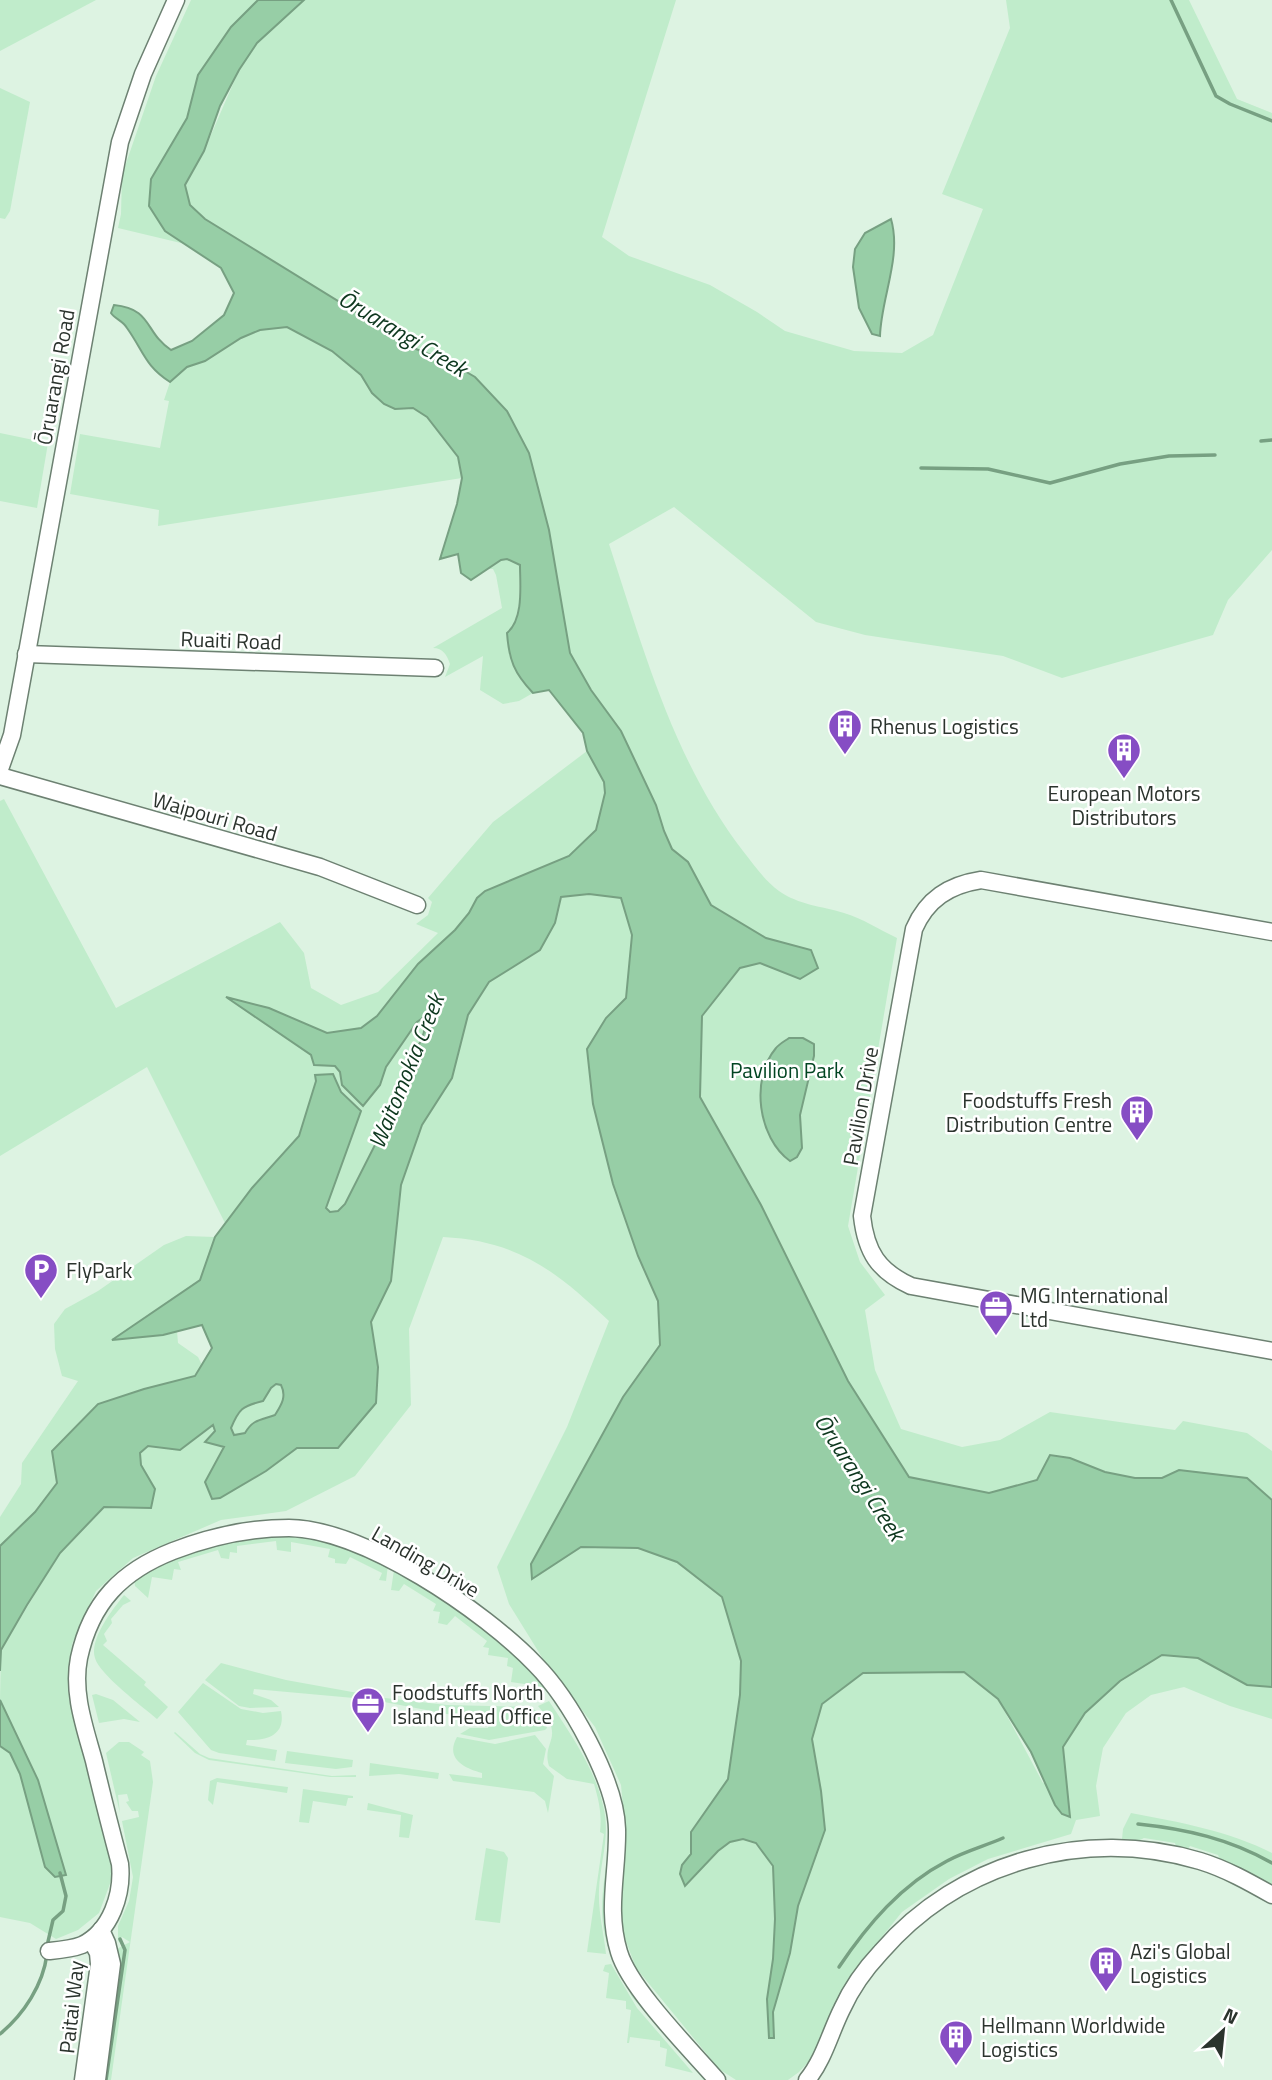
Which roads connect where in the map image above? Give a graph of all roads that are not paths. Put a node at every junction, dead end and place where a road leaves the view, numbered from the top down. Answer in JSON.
{"nodes":[{"id":1,"x":176,"y":0,"type":"edge"},
{"id":2,"x":26,"y":654,"type":"junction"},
{"id":3,"x":435,"y":668,"type":"dead end"},
{"id":4,"x":0,"y":769,"type":"edge"},
{"id":5,"x":0,"y":776,"type":"edge"},
{"id":6,"x":416,"y":905,"type":"dead end"},
{"id":7,"x":1272,"y":932,"type":"edge"},
{"id":8,"x":1272,"y":1351,"type":"edge"},
{"id":9,"x":1272,"y":1895,"type":"edge"},
{"id":10,"x":96,"y":1935,"type":"junction"},
{"id":11,"x":49,"y":1951,"type":"dead end"},
{"id":12,"x":83,"y":2080,"type":"edge"},
{"id":13,"x":97,"y":2080,"type":"edge"},
{"id":14,"x":717,"y":2080,"type":"edge"},
{"id":15,"x":807,"y":2080,"type":"edge"}],
"edges":[{"from":1,"to":2,"type":"street","name":"Ōruarangi Road"},
{"from":2,"to":3,"type":"street","name":"Ruaiti Road"},
{"from":2,"to":4,"type":"street","name":"Ōruarangi Road"},
{"from":5,"to":6,"type":"street","name":"Waipouri Road"},
{"from":7,"to":8,"type":"street","name":"Pavilion Drive"},
{"from":9,"to":15,"type":"street"},
{"from":10,"to":11,"type":"street"},
{"from":10,"to":12,"type":"street","name":"Paitai Way"},
{"from":10,"to":13,"type":"street","name":"Paitai Way"},
{"from":10,"to":14,"type":"street","name":"Landing Drive"}]}
